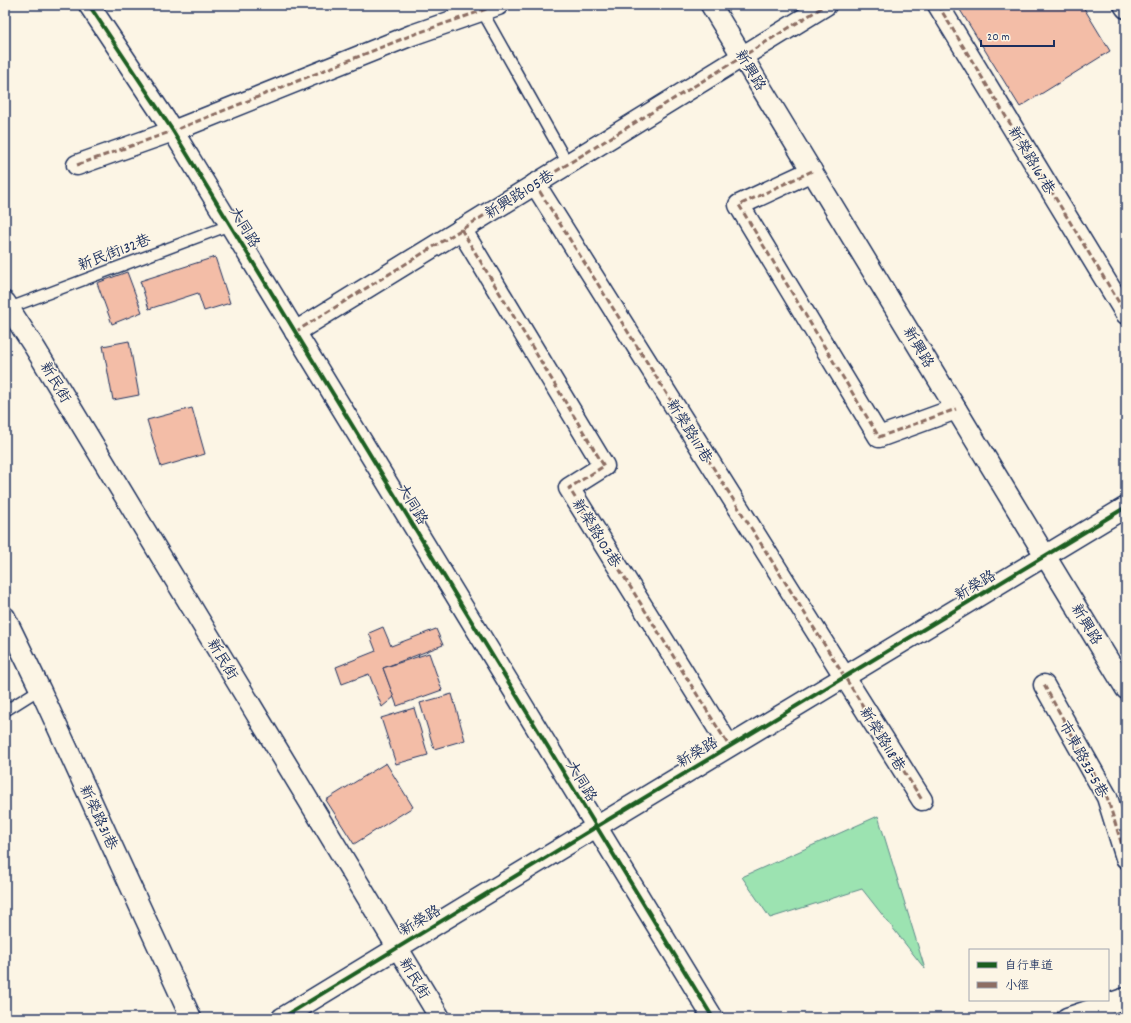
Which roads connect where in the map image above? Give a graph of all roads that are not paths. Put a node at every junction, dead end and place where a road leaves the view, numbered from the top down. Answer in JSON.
{"nodes":[{"id":1,"x":89,"y":5,"type":"edge"},
{"id":2,"x":711,"y":5,"type":"edge"},
{"id":3,"x":826,"y":5,"type":"edge"},
{"id":4,"x":938,"y":5,"type":"edge"},
{"id":5,"x":1124,"y":5,"type":"edge"},
{"id":6,"x":490,"y":8,"type":"edge"},
{"id":7,"x":1126,"y":8,"type":"edge"},
{"id":8,"x":742,"y":56,"type":"junction"},
{"id":9,"x":173,"y":131,"type":"junction"},
{"id":10,"x":568,"y":164,"type":"junction"},
{"id":11,"x":77,"y":165,"type":"dead end"},
{"id":12,"x":812,"y":171,"type":"junction"},
{"id":13,"x":535,"y":184,"type":"junction"},
{"id":14,"x":230,"y":225,"type":"junction"},
{"id":15,"x":462,"y":229,"type":"junction"},
{"id":16,"x":6,"y":306,"type":"edge"},
{"id":17,"x":1126,"y":314,"type":"edge"},
{"id":18,"x":295,"y":332,"type":"junction"},
{"id":19,"x":956,"y":409,"type":"junction"},
{"id":20,"x":1126,"y":508,"type":"edge"},
{"id":21,"x":1046,"y":556,"type":"junction"},
{"id":22,"x":5,"y":617,"type":"edge"},
{"id":23,"x":844,"y":677,"type":"junction"},
{"id":24,"x":1044,"y":685,"type":"dead end"},
{"id":25,"x":40,"y":689,"type":"junction"},
{"id":26,"x":1126,"y":689,"type":"edge"},
{"id":27,"x":5,"y":711,"type":"edge"},
{"id":28,"x":730,"y":746,"type":"junction"},
{"id":29,"x":922,"y":800,"type":"dead end"},
{"id":30,"x":596,"y":827,"type":"junction"},
{"id":31,"x":1126,"y":858,"type":"edge"},
{"id":32,"x":397,"y":948,"type":"junction"},
{"id":33,"x":1126,"y":998,"type":"edge"},
{"id":34,"x":191,"y":1018,"type":"edge"},
{"id":35,"x":282,"y":1018,"type":"edge"},
{"id":36,"x":440,"y":1018,"type":"edge"},
{"id":37,"x":713,"y":1018,"type":"edge"},
{"id":38,"x":1067,"y":1018,"type":"edge"}],
"edges":[{"from":1,"to":9,"type":"street","name":"大同路"},
{"from":2,"to":8,"type":"street","name":"新興路"},
{"from":3,"to":8,"type":"street","name":"新興路105巷"},
{"from":4,"to":17,"type":"street","name":"新榮路167巷"},
{"from":5,"to":7,"type":"street"},
{"from":6,"to":9,"type":"street"},
{"from":6,"to":10,"type":"lane"},
{"from":8,"to":10,"type":"street","name":"新興路105巷"},
{"from":8,"to":12,"type":"street","name":"新興路"},
{"from":9,"to":11,"type":"street"},
{"from":9,"to":14,"type":"street","name":"大同路"},
{"from":10,"to":13,"type":"street","name":"新興路105巷"},
{"from":12,"to":19,"type":"street","name":"新興路"},
{"from":12,"to":19,"type":"street"},
{"from":13,"to":15,"type":"street","name":"新興路105巷"},
{"from":13,"to":23,"type":"street","name":"新榮路117巷"},
{"from":14,"to":16,"type":"lane","name":"新民街132巷"},
{"from":14,"to":18,"type":"street","name":"大同路"},
{"from":15,"to":18,"type":"street","name":"新興路105巷"},
{"from":15,"to":28,"type":"street","name":"新榮路103巷"},
{"from":16,"to":32,"type":"street","name":"新民街"},
{"from":18,"to":30,"type":"street","name":"大同路"},
{"from":19,"to":21,"type":"street","name":"新興路"},
{"from":20,"to":21,"type":"street","name":"新榮路"},
{"from":21,"to":23,"type":"street","name":"新榮路"},
{"from":21,"to":26,"type":"street","name":"新興路"},
{"from":22,"to":25,"type":"street","name":"新榮路31巷"},
{"from":23,"to":28,"type":"street","name":"新榮路"},
{"from":23,"to":29,"type":"street","name":"新榮路118巷"},
{"from":24,"to":31,"type":"street","name":"市東路33-5巷"},
{"from":25,"to":27,"type":"lane"},
{"from":25,"to":34,"type":"street","name":"新榮路31巷"},
{"from":28,"to":30,"type":"street","name":"新榮路"},
{"from":30,"to":32,"type":"street","name":"新榮路"},
{"from":30,"to":37,"type":"street","name":"大同路"},
{"from":32,"to":35,"type":"street","name":"新榮路"},
{"from":32,"to":36,"type":"street","name":"新民街"},
{"from":33,"to":38,"type":"street"}]}
